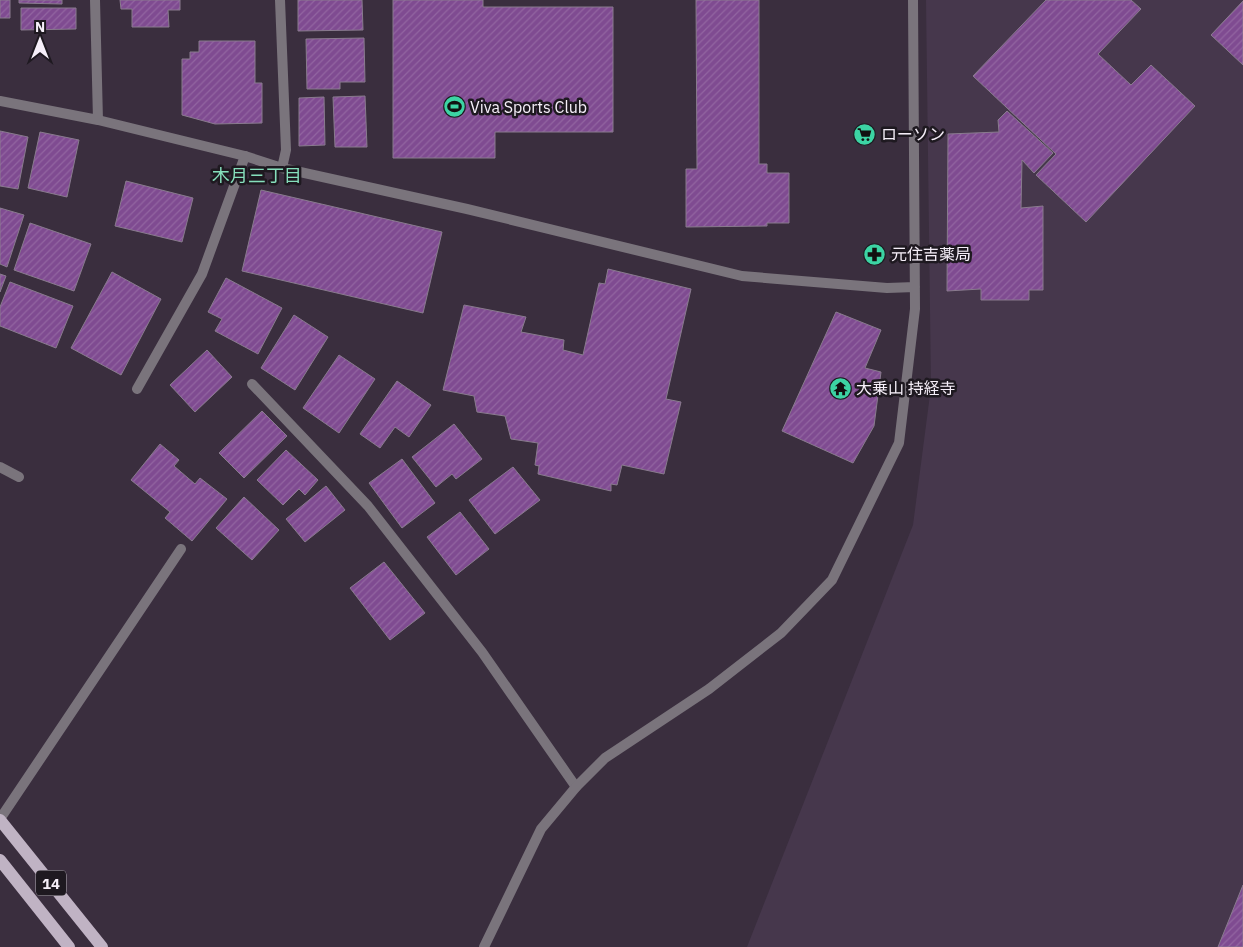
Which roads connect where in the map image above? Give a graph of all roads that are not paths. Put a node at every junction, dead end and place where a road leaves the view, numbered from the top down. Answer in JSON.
{"nodes":[{"id":1,"x":95,"y":0,"type":"edge"},
{"id":2,"x":280,"y":0,"type":"edge"},
{"id":3,"x":913,"y":0,"type":"edge"},
{"id":4,"x":0,"y":101,"type":"edge"},
{"id":5,"x":98,"y":120,"type":"junction"},
{"id":6,"x":245,"y":156,"type":"junction"},
{"id":7,"x":282,"y":168,"type":"junction"},
{"id":8,"x":915,"y":287,"type":"junction"},
{"id":9,"x":252,"y":384,"type":"dead end"},
{"id":10,"x":136,"y":389,"type":"dead end"},
{"id":11,"x":0,"y":467,"type":"edge"},
{"id":12,"x":19,"y":477,"type":"dead end"},
{"id":13,"x":181,"y":549,"type":"dead end"},
{"id":14,"x":576,"y":787,"type":"junction"},
{"id":15,"x":0,"y":820,"type":"edge"},
{"id":16,"x":0,"y":860,"type":"edge"},
{"id":17,"x":69,"y":947,"type":"edge"},
{"id":18,"x":102,"y":947,"type":"edge"},
{"id":19,"x":484,"y":947,"type":"edge"}],
"edges":[{"from":1,"to":5,"type":"street"},
{"from":2,"to":7,"type":"street"},
{"from":3,"to":8,"type":"street"},
{"from":4,"to":5,"type":"street"},
{"from":5,"to":6,"type":"street"},
{"from":6,"to":7,"type":"street"},
{"from":6,"to":10,"type":"street"},
{"from":7,"to":8,"type":"street"},
{"from":8,"to":14,"type":"street"},
{"from":9,"to":14,"type":"street"},
{"from":11,"to":12,"type":"street"},
{"from":13,"to":15,"type":"street"},
{"from":14,"to":19,"type":"street"},
{"from":15,"to":18,"type":"main road","number":"14"},
{"from":16,"to":17,"type":"main road","number":"14"}]}
